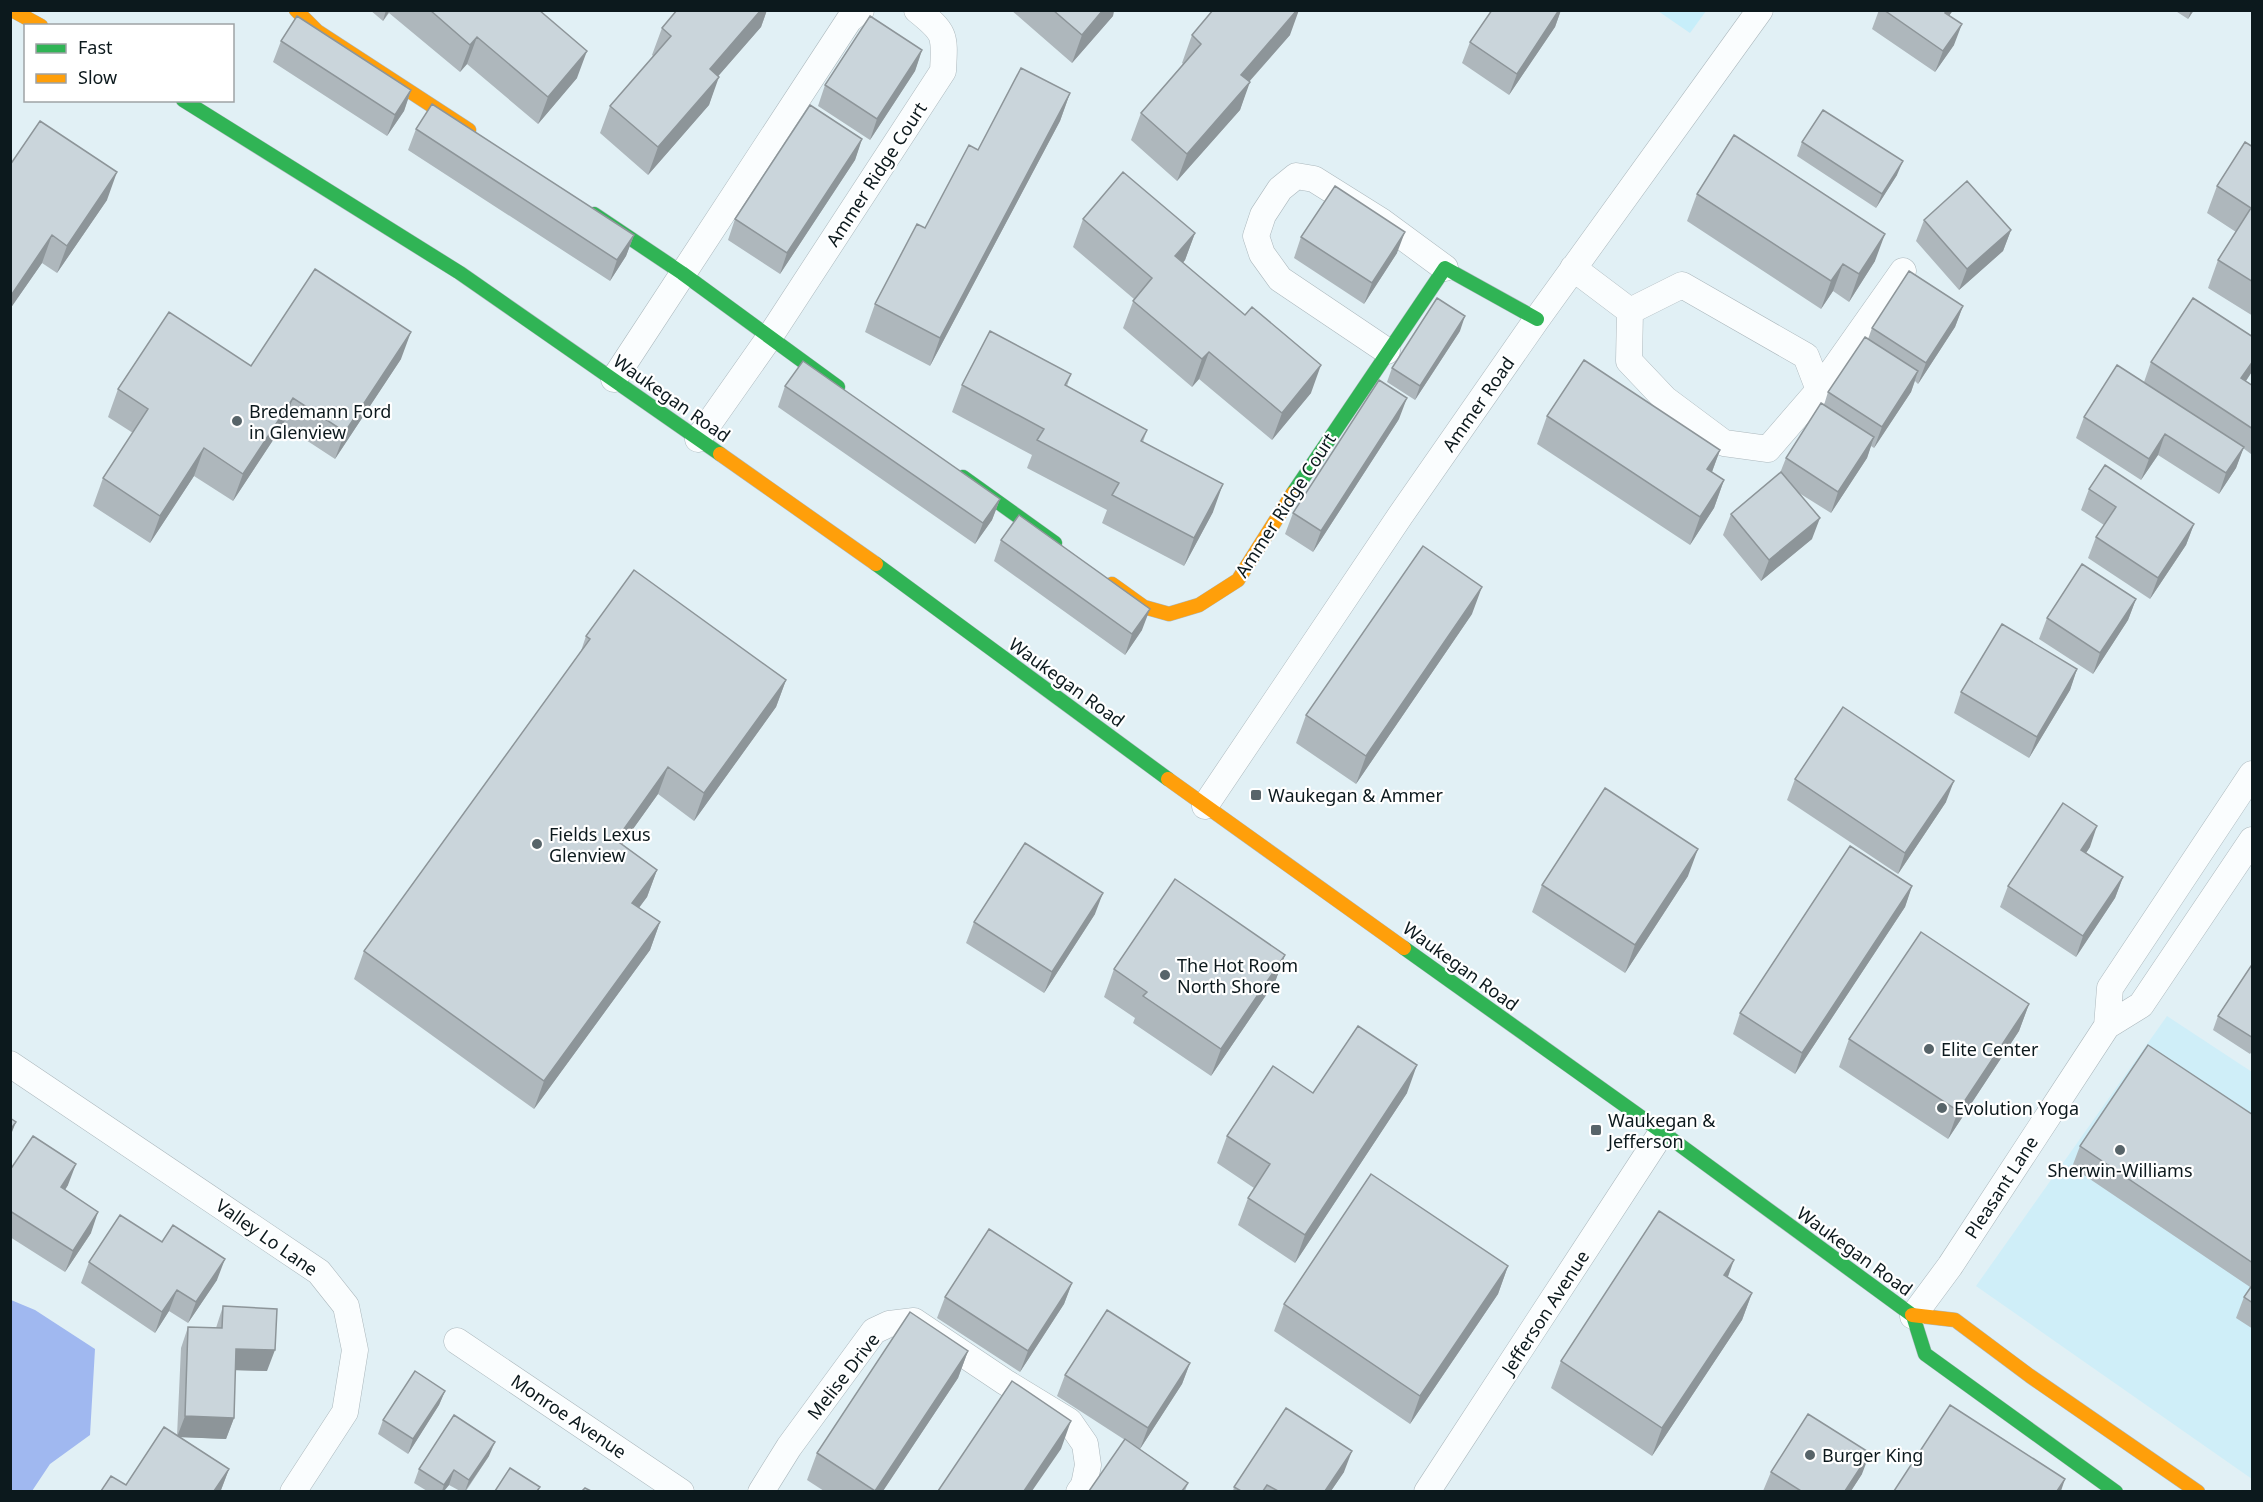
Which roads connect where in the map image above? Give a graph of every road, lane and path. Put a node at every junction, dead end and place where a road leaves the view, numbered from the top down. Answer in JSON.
{"nodes":[{"id":1,"x":12,"y":10,"type":"edge"},
{"id":2,"x":296,"y":10,"type":"edge"},
{"id":3,"x":861,"y":10,"type":"edge"},
{"id":4,"x":917,"y":10,"type":"edge"},
{"id":5,"x":1761,"y":10,"type":"edge"},
{"id":6,"x":37,"y":24,"type":"edge"},
{"id":7,"x":186,"y":102,"type":"edge"},
{"id":8,"x":478,"y":136,"type":"edge"},
{"id":9,"x":585,"y":208,"type":"edge"},
{"id":10,"x":1445,"y":268,"type":"junction"},
{"id":11,"x":1573,"y":268,"type":"junction"},
{"id":12,"x":1903,"y":271,"type":"dead end"},
{"id":13,"x":682,"y":273,"type":"junction"},
{"id":14,"x":1630,"y":311,"type":"junction"},
{"id":15,"x":1537,"y":318,"type":"junction"},
{"id":16,"x":768,"y":338,"type":"junction"},
{"id":17,"x":1387,"y":351,"type":"junction"},
{"id":18,"x":614,"y":379,"type":"junction"},
{"id":19,"x":1820,"y":390,"type":"junction"},
{"id":20,"x":846,"y":393,"type":"edge"},
{"id":21,"x":698,"y":439,"type":"junction"},
{"id":22,"x":951,"y":469,"type":"edge"},
{"id":23,"x":1067,"y":552,"type":"edge"},
{"id":24,"x":1106,"y":579,"type":"edge"},
{"id":25,"x":2248,"y":791,"type":"edge"},
{"id":26,"x":1205,"y":806,"type":"junction"},
{"id":27,"x":2253,"y":840,"type":"edge"},
{"id":28,"x":2107,"y":1026,"type":"junction"},
{"id":29,"x":10,"y":1064,"type":"edge"},
{"id":30,"x":1662,"y":1132,"type":"junction"},
{"id":31,"x":1913,"y":1316,"type":"junction"},
{"id":32,"x":457,"y":1341,"type":"dead end"},
{"id":33,"x":293,"y":1491,"type":"edge"},
{"id":34,"x":681,"y":1491,"type":"edge"},
{"id":35,"x":761,"y":1491,"type":"edge"},
{"id":36,"x":1079,"y":1491,"type":"edge"},
{"id":37,"x":1427,"y":1491,"type":"edge"},
{"id":38,"x":2116,"y":1491,"type":"edge"},
{"id":39,"x":2198,"y":1491,"type":"edge"}],
"edges":[{"from":1,"to":6,"type":"main road"},
{"from":2,"to":8,"type":"main road"},
{"from":3,"to":13,"type":"street"},
{"from":4,"to":16,"type":"street","name":"Ammer Ridge Court"},
{"from":5,"to":11,"type":"street","name":"Ammer Road"},
{"from":7,"to":18,"type":"main road","name":"Waukegan Road"},
{"from":9,"to":13,"type":"main road"},
{"from":10,"to":15,"type":"main road"},
{"from":10,"to":17,"type":"main road","name":"Ammer Ridge Court"},
{"from":10,"to":17,"type":"street"},
{"from":11,"to":14,"type":"street"},
{"from":11,"to":15,"type":"street","name":"Ammer Road"},
{"from":12,"to":19,"type":"street"},
{"from":13,"to":16,"type":"main road"},
{"from":13,"to":18,"type":"street"},
{"from":14,"to":19,"type":"street"},
{"from":14,"to":19,"type":"street"},
{"from":15,"to":26,"type":"street","name":"Ammer Road"},
{"from":16,"to":20,"type":"main road"},
{"from":16,"to":21,"type":"street","name":"Ammer Ridge Court"},
{"from":17,"to":24,"type":"main road","name":"Ammer Ridge Court"},
{"from":18,"to":21,"type":"main road","name":"Waukegan Road"},
{"from":21,"to":26,"type":"main road","name":"Waukegan Road"},
{"from":22,"to":23,"type":"main road"},
{"from":25,"to":28,"type":"street","name":"Pleasant Lane"},
{"from":26,"to":30,"type":"main road","name":"Waukegan Road"},
{"from":27,"to":28,"type":"street","name":"Pleasant Lane"},
{"from":28,"to":31,"type":"street","name":"Pleasant Lane"},
{"from":29,"to":33,"type":"street","name":"Valley Lo Lane"},
{"from":30,"to":31,"type":"main road","name":"Waukegan Road"},
{"from":30,"to":37,"type":"street","name":"Jefferson Avenue"},
{"from":31,"to":38,"type":"main road","name":"Waukegan Road"},
{"from":31,"to":39,"type":"main road","name":"Waukegan Road"},
{"from":32,"to":34,"type":"street","name":"Monroe Avenue"},
{"from":35,"to":36,"type":"street","name":"Melise Drive"}]}
